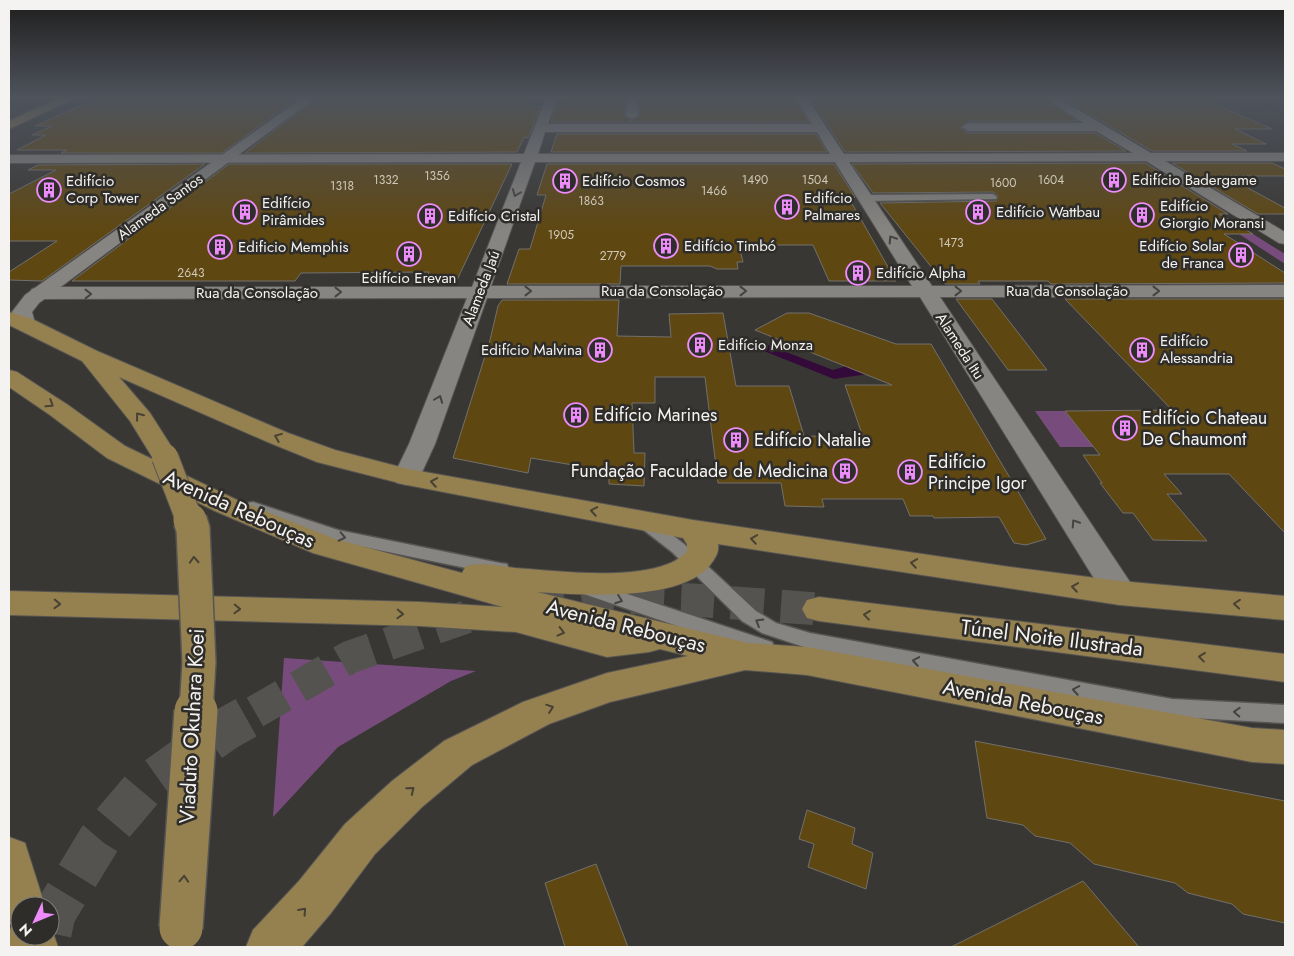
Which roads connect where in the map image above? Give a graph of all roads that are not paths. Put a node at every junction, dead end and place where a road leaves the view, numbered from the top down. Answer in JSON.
{"nodes":[{"id":1,"x":250,"y":143,"type":"edge"},
{"id":2,"x":535,"y":143,"type":"edge"},
{"id":3,"x":830,"y":143,"type":"edge"},
{"id":4,"x":1124,"y":143,"type":"edge"},
{"id":5,"x":840,"y":158,"type":"junction"},
{"id":6,"x":1150,"y":158,"type":"junction"},
{"id":7,"x":1285,"y":158,"type":"edge"},
{"id":8,"x":9,"y":159,"type":"edge"},
{"id":9,"x":529,"y":159,"type":"junction"},
{"id":10,"x":226,"y":160,"type":"junction"},
{"id":11,"x":993,"y":196,"type":"dead end"},
{"id":12,"x":865,"y":198,"type":"junction"},
{"id":13,"x":1285,"y":239,"type":"edge"},
{"id":14,"x":480,"y":291,"type":"junction"},
{"id":15,"x":925,"y":291,"type":"junction"},
{"id":16,"x":1285,"y":291,"type":"edge"},
{"id":17,"x":39,"y":294,"type":"junction"},
{"id":18,"x":17,"y":321,"type":"edge"},
{"id":19,"x":89,"y":356,"type":"junction"},
{"id":20,"x":9,"y":377,"type":"edge"},
{"id":21,"x":116,"y":452,"type":"junction"},
{"id":22,"x":407,"y":477,"type":"junction"},
{"id":23,"x":642,"y":520,"type":"junction"},
{"id":24,"x":693,"y":530,"type":"junction"},
{"id":25,"x":695,"y":564,"type":"junction"},
{"id":26,"x":395,"y":567,"type":"junction"},
{"id":27,"x":558,"y":581,"type":"junction"},
{"id":28,"x":1120,"y":593,"type":"junction"},
{"id":29,"x":9,"y":602,"type":"edge"},
{"id":30,"x":1285,"y":608,"type":"edge"},
{"id":31,"x":819,"y":609,"type":"tunnel mouth"},
{"id":32,"x":665,"y":637,"type":"junction"},
{"id":33,"x":748,"y":657,"type":"junction"},
{"id":34,"x":807,"y":661,"type":"junction"},
{"id":35,"x":1285,"y":668,"type":"edge"},
{"id":36,"x":1285,"y":714,"type":"edge"},
{"id":37,"x":1274,"y":750,"type":"edge"},
{"id":38,"x":9,"y":858,"type":"edge"},
{"id":39,"x":19,"y":896,"type":"edge"},
{"id":40,"x":180,"y":938,"type":"edge"},
{"id":41,"x":270,"y":947,"type":"edge"}],
"edges":[{"from":1,"to":10,"type":"street","name":"Alameda Santos"},
{"from":2,"to":9,"type":"street","name":"Alameda Jaú"},
{"from":3,"to":5,"type":"street","name":"Alameda Itu"},
{"from":4,"to":6,"type":"street"},
{"from":5,"to":6,"type":"street"},
{"from":5,"to":9,"type":"street"},
{"from":5,"to":12,"type":"street","name":"Alameda Itu"},
{"from":6,"to":7,"type":"street"},
{"from":6,"to":13,"type":"street"},
{"from":8,"to":10,"type":"street"},
{"from":9,"to":10,"type":"street"},
{"from":9,"to":14,"type":"street","name":"Alameda Jaú","one_way":true},
{"from":10,"to":17,"type":"street","name":"Alameda Santos"},
{"from":11,"to":12,"type":"lane"},
{"from":15,"to":12,"type":"street","name":"Alameda Itu","one_way":true},
{"from":14,"to":15,"type":"street","name":"Rua da Consolação","one_way":true},
{"from":17,"to":14,"type":"street","name":"Rua da Consolação","one_way":true},
{"from":22,"to":14,"type":"street","name":"Alameda Jaú","one_way":true},
{"from":15,"to":16,"type":"street","name":"Rua da Consolação","one_way":true},
{"from":28,"to":15,"type":"street","name":"Alameda Itu","one_way":true},
{"from":17,"to":18,"type":"street","name":"Alameda Santos"},
{"from":18,"to":19,"type":"main road"},
{"from":22,"to":19,"type":"main road","one_way":true},
{"from":40,"to":19,"type":"main road","name":"Viaduto Okuhara Koei","one_way":true,"bridge":true},
{"from":20,"to":21,"type":"main road","name":"Avenida Rebouças","one_way":true},
{"from":21,"to":26,"type":"main road","name":"Avenida Rebouças"},
{"from":21,"to":27,"type":"lane","one_way":true},
{"from":23,"to":22,"type":"main road","one_way":true},
{"from":23,"to":24,"type":"main road"},
{"from":23,"to":25,"type":"lane"},
{"from":24,"to":25,"type":"main road"},
{"from":28,"to":24,"type":"main road","one_way":true},
{"from":25,"to":27,"type":"main road"},
{"from":36,"to":25,"type":"lane","one_way":true},
{"from":26,"to":27,"type":"main road"},
{"from":26,"to":32,"type":"main road","name":"Avenida Rebouças"},
{"from":27,"to":34,"type":"lane","one_way":true},
{"from":30,"to":28,"type":"main road","one_way":true},
{"from":29,"to":32,"type":"main road","one_way":true},
{"from":35,"to":31,"type":"main road","name":"Túnel Noite Ilustrada","one_way":true},
{"from":32,"to":33,"type":"main road","name":"Avenida Rebouças"},
{"from":33,"to":34,"type":"main road","name":"Avenida Rebouças"},
{"from":41,"to":33,"type":"main road","one_way":true},
{"from":34,"to":37,"type":"main road","name":"Avenida Rebouças"},
{"from":38,"to":39,"type":"main road"}]}
